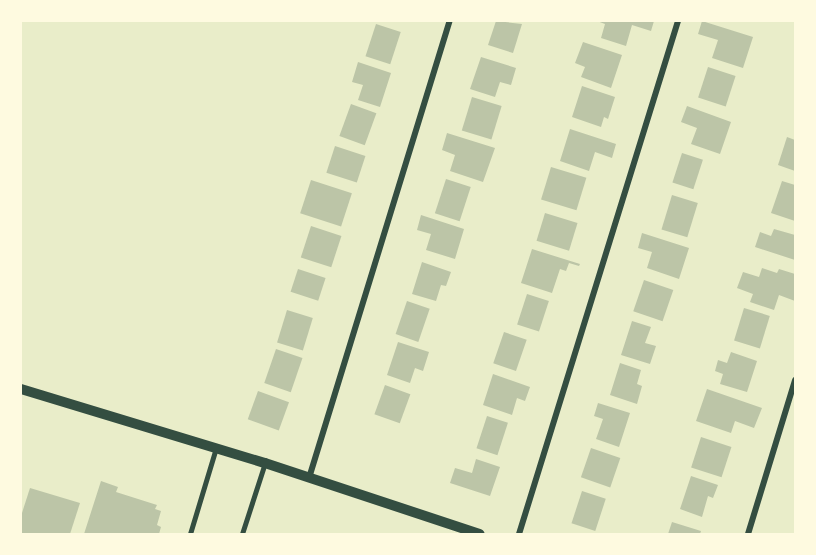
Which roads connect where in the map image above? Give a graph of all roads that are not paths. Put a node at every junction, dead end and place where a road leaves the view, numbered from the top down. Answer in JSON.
{"nodes":[{"id":1,"x":450,"y":21,"type":"edge"},
{"id":2,"x":678,"y":21,"type":"edge"},
{"id":3,"x":795,"y":380,"type":"edge"},
{"id":4,"x":21,"y":388,"type":"edge"},
{"id":5,"x":216,"y":448,"type":"junction"},
{"id":6,"x":265,"y":463,"type":"junction"},
{"id":7,"x":309,"y":478,"type":"junction"},
{"id":8,"x":190,"y":534,"type":"edge"},
{"id":9,"x":242,"y":534,"type":"edge"},
{"id":10,"x":480,"y":534,"type":"edge"},
{"id":11,"x":519,"y":534,"type":"edge"},
{"id":12,"x":748,"y":534,"type":"edge"}],
"edges":[{"from":1,"to":7,"type":"street"},
{"from":2,"to":11,"type":"street"},
{"from":3,"to":12,"type":"street"},
{"from":4,"to":5,"type":"street"},
{"from":5,"to":6,"type":"street"},
{"from":5,"to":8,"type":"lane"},
{"from":6,"to":7,"type":"street"},
{"from":6,"to":9,"type":"lane"},
{"from":7,"to":10,"type":"street"}]}
